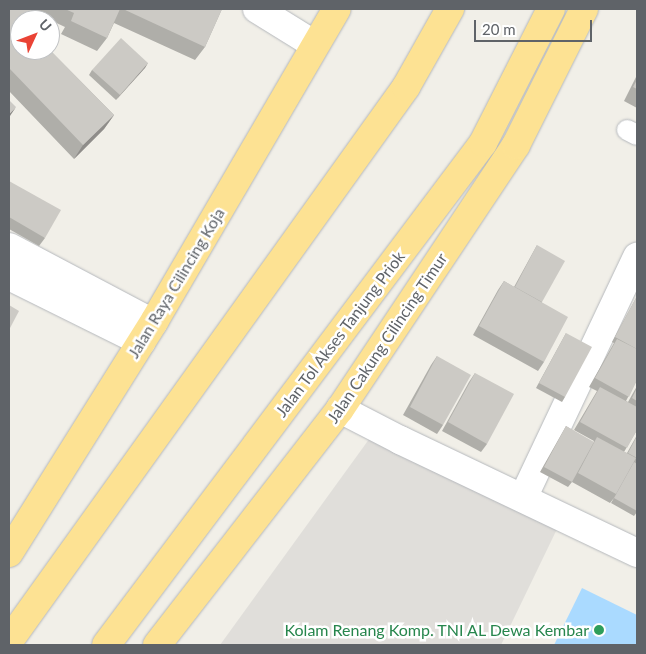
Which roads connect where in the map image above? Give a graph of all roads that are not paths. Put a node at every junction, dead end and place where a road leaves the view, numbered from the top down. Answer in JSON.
{"nodes":[{"id":1,"x":257,"y":9,"type":"edge"},
{"id":2,"x":337,"y":9,"type":"edge"},
{"id":3,"x":450,"y":9,"type":"edge"},
{"id":4,"x":551,"y":9,"type":"edge"},
{"id":5,"x":584,"y":9,"type":"edge"},
{"id":6,"x":315,"y":45,"type":"junction"},
{"id":7,"x":9,"y":247,"type":"edge"},
{"id":8,"x":637,"y":257,"type":"edge"},
{"id":9,"x":9,"y":276,"type":"edge"},
{"id":10,"x":147,"y":332,"type":"junction"},
{"id":11,"x":340,"y":409,"type":"junction"},
{"id":12,"x":523,"y":498,"type":"junction"},
{"id":13,"x":637,"y":552,"type":"edge"},
{"id":14,"x":9,"y":553,"type":"edge"},
{"id":15,"x":9,"y":641,"type":"edge"},
{"id":16,"x":106,"y":645,"type":"edge"},
{"id":17,"x":158,"y":645,"type":"edge"}],
"edges":[{"from":1,"to":6,"type":"street"},
{"from":2,"to":6,"type":"highway","name":"Jalan Raya Cilincing Koja"},
{"from":3,"to":15,"type":"highway"},
{"from":4,"to":16,"type":"highway","name":"Jalan Tol Akses Tanjung Priok"},
{"from":5,"to":11,"type":"highway","name":"Jalan Cakung Cilincing Timur"},
{"from":6,"to":10,"type":"highway","name":"Jalan Raya Cilincing Koja"},
{"from":7,"to":10,"type":"street"},
{"from":8,"to":12,"type":"street"},
{"from":9,"to":10,"type":"street"},
{"from":10,"to":14,"type":"highway","name":"Jalan Raya Cilincing Koja"},
{"from":11,"to":12,"type":"street"},
{"from":11,"to":17,"type":"highway","name":"Jalan Cakung Cilincing Timur"},
{"from":12,"to":13,"type":"street"}]}
